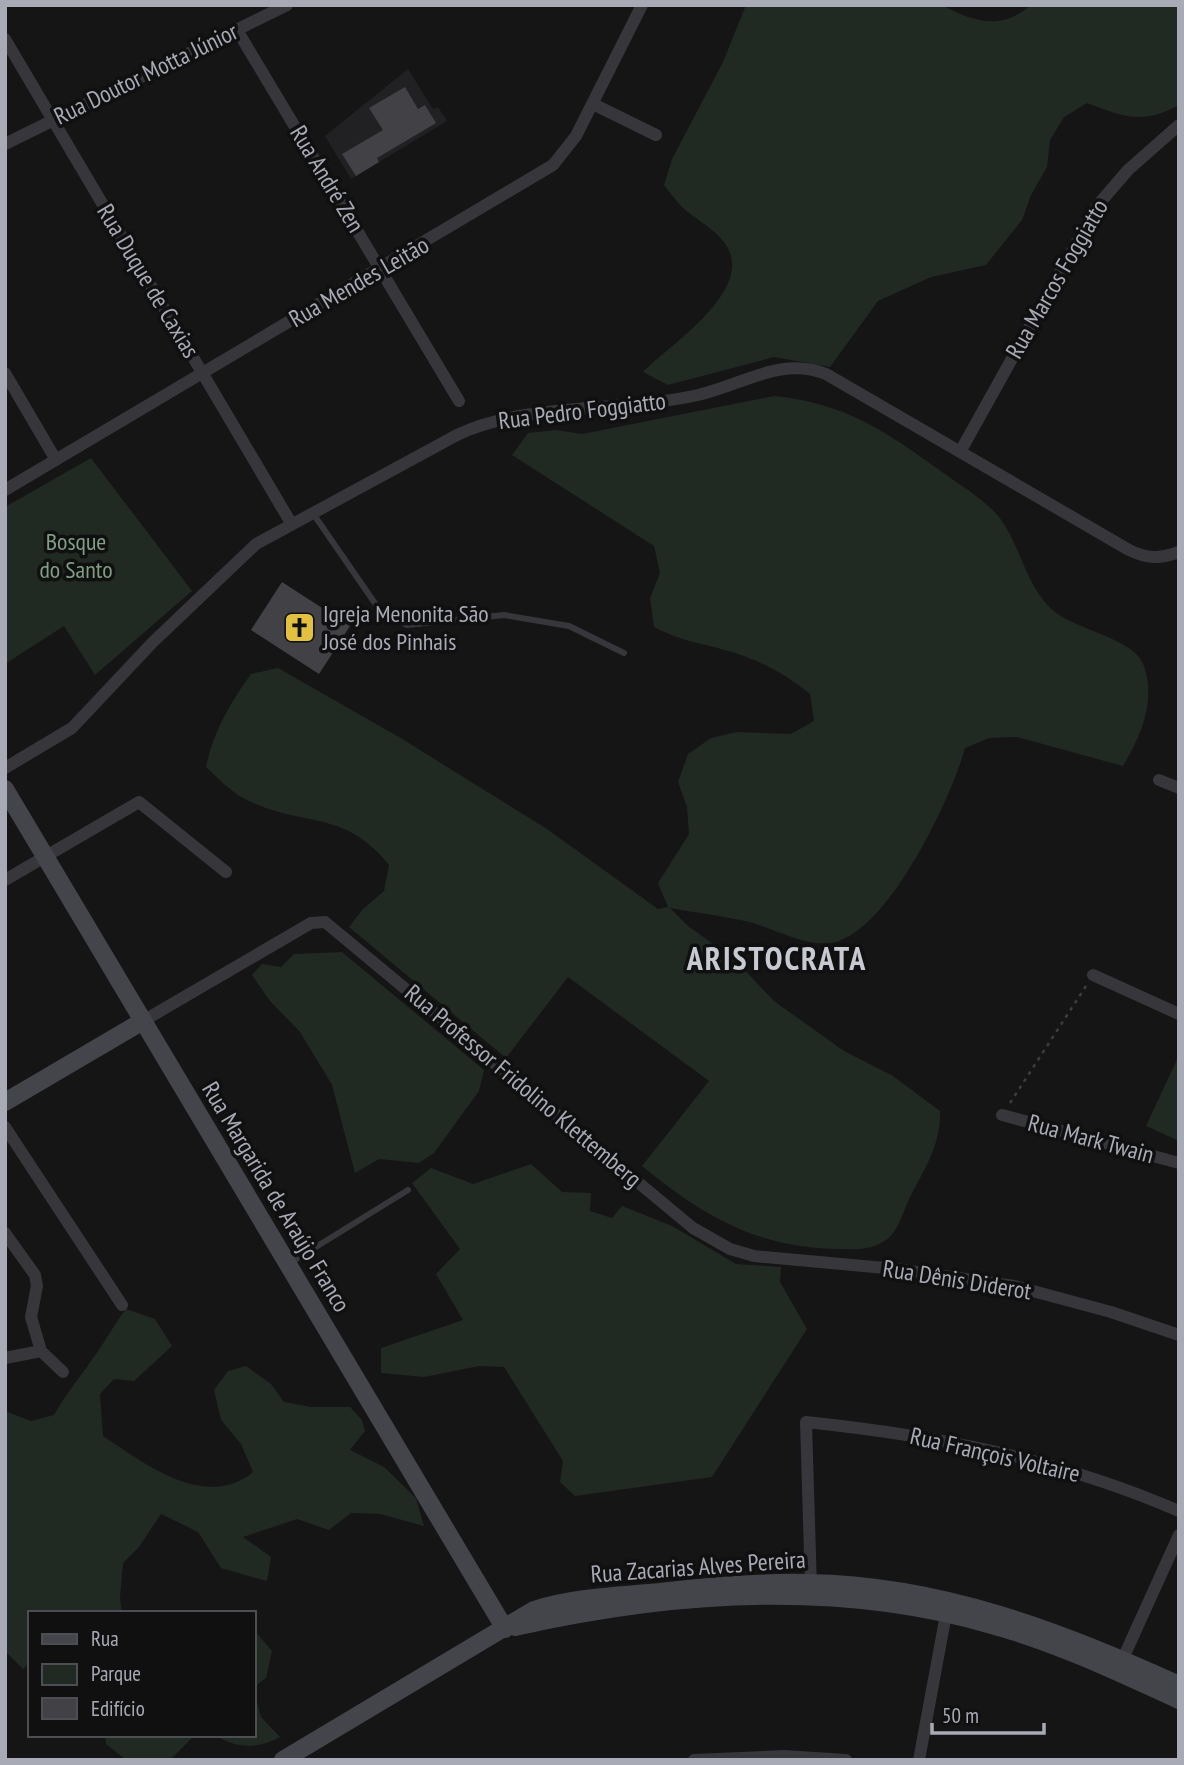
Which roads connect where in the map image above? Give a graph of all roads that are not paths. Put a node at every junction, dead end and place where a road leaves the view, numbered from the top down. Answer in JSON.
{"nodes":[{"id":1,"x":287,"y":5,"type":"edge"},
{"id":2,"x":642,"y":5,"type":"edge"},
{"id":3,"x":237,"y":30,"type":"junction"},
{"id":4,"x":5,"y":39,"type":"edge"},
{"id":5,"x":593,"y":104,"type":"junction"},
{"id":6,"x":53,"y":120,"type":"junction"},
{"id":7,"x":1179,"y":125,"type":"edge"},
{"id":8,"x":656,"y":135,"type":"dead end"},
{"id":9,"x":5,"y":144,"type":"edge"},
{"id":10,"x":381,"y":269,"type":"junction"},
{"id":11,"x":5,"y":373,"type":"edge"},
{"id":12,"x":203,"y":374,"type":"junction"},
{"id":13,"x":459,"y":401,"type":"dead end"},
{"id":14,"x":960,"y":452,"type":"junction"},
{"id":15,"x":56,"y":460,"type":"junction"},
{"id":16,"x":5,"y":490,"type":"edge"},
{"id":17,"x":312,"y":512,"type":"junction"},
{"id":18,"x":291,"y":523,"type":"junction"},
{"id":19,"x":1179,"y":552,"type":"edge"},
{"id":20,"x":624,"y":653,"type":"dead end"},
{"id":21,"x":5,"y":768,"type":"edge"},
{"id":22,"x":1159,"y":780,"type":"dead end"},
{"id":23,"x":5,"y":789,"type":"edge"},
{"id":24,"x":1179,"y":789,"type":"edge"},
{"id":25,"x":45,"y":857,"type":"junction"},
{"id":26,"x":226,"y":872,"type":"dead end"},
{"id":27,"x":5,"y":880,"type":"edge"},
{"id":28,"x":1093,"y":975,"type":"road end"},
{"id":29,"x":1179,"y":1014,"type":"edge"},
{"id":30,"x":143,"y":1021,"type":"junction"},
{"id":31,"x":5,"y":1102,"type":"edge"},
{"id":32,"x":1002,"y":1115,"type":"road end"},
{"id":33,"x":5,"y":1127,"type":"edge"},
{"id":34,"x":1179,"y":1163,"type":"edge"},
{"id":35,"x":408,"y":1190,"type":"dead end"},
{"id":36,"x":5,"y":1233,"type":"edge"},
{"id":37,"x":730,"y":1249,"type":"joint"},
{"id":38,"x":288,"y":1264,"type":"junction"},
{"id":39,"x":122,"y":1305,"type":"dead end"},
{"id":40,"x":1179,"y":1335,"type":"edge"},
{"id":41,"x":41,"y":1351,"type":"junction"},
{"id":42,"x":5,"y":1358,"type":"edge"},
{"id":43,"x":63,"y":1372,"type":"dead end"},
{"id":44,"x":1179,"y":1511,"type":"edge"},
{"id":45,"x":1179,"y":1535,"type":"edge"},
{"id":46,"x":811,"y":1589,"type":"junction"},
{"id":47,"x":948,"y":1607,"type":"junction"},
{"id":48,"x":505,"y":1629,"type":"junction"},
{"id":49,"x":1120,"y":1665,"type":"junction"},
{"id":50,"x":1179,"y":1685,"type":"edge"},
{"id":51,"x":1179,"y":1700,"type":"edge"},
{"id":52,"x":283,"y":1760,"type":"edge"},
{"id":53,"x":694,"y":1760,"type":"edge"},
{"id":54,"x":845,"y":1760,"type":"edge"},
{"id":55,"x":919,"y":1760,"type":"edge"}],
"edges":[{"from":1,"to":3,"type":"street","name":"Rua Doutor Motta Júnior"},
{"from":2,"to":5,"type":"street","name":"Rua Mendes Leitão"},
{"from":3,"to":6,"type":"street","name":"Rua Doutor Motta Júnior"},
{"from":3,"to":10,"type":"street","name":"Rua André Zen"},
{"from":4,"to":6,"type":"street","name":"Rua Duque de Caxias"},
{"from":5,"to":8,"type":"street"},
{"from":5,"to":10,"type":"street","name":"Rua Mendes Leitão"},
{"from":6,"to":9,"type":"street","name":"Rua Doutor Motta Júnior"},
{"from":6,"to":12,"type":"street","name":"Rua Duque de Caxias"},
{"from":7,"to":14,"type":"street","name":"Rua Marcos Foggiatto"},
{"from":10,"to":12,"type":"street","name":"Rua Mendes Leitão"},
{"from":10,"to":13,"type":"street","name":"Rua André Zen"},
{"from":11,"to":15,"type":"street"},
{"from":12,"to":15,"type":"street","name":"Rua Mendes Leitão"},
{"from":12,"to":18,"type":"street","name":"Rua Duque de Caxias"},
{"from":14,"to":17,"type":"street","name":"Rua Pedro Foggiatto"},
{"from":14,"to":19,"type":"street","name":"Rua Pedro Foggiatto"},
{"from":15,"to":16,"type":"street","name":"Rua Mendes Leitão"},
{"from":17,"to":18,"type":"street","name":"Rua Pedro Foggiatto"},
{"from":17,"to":20,"type":"lane"},
{"from":18,"to":21,"type":"street","name":"Rua Pedro Foggiatto"},
{"from":22,"to":24,"type":"street"},
{"from":23,"to":25,"type":"main road","name":"Rua Margarida de Araújo Franco"},
{"from":25,"to":26,"type":"street"},
{"from":25,"to":27,"type":"street"},
{"from":25,"to":30,"type":"main road","name":"Rua Margarida de Araújo Franco"},
{"from":28,"to":29,"type":"street"},
{"from":30,"to":31,"type":"main road"},
{"from":30,"to":37,"type":"street","name":"Rua Professor Fridolino Klettemberg"},
{"from":30,"to":38,"type":"main road","name":"Rua Margarida de Araújo Franco"},
{"from":32,"to":34,"type":"street","name":"Rua Mark Twain"},
{"from":33,"to":39,"type":"street"},
{"from":35,"to":38,"type":"lane"},
{"from":36,"to":41,"type":"street"},
{"from":37,"to":40,"type":"street","name":"Rua Dênis Diderot"},
{"from":38,"to":48,"type":"main road","name":"Rua Margarida de Araújo Franco"},
{"from":41,"to":42,"type":"street"},
{"from":41,"to":43,"type":"street"},
{"from":44,"to":46,"type":"street","name":"Rua François Voltaire"},
{"from":45,"to":49,"type":"street"},
{"from":46,"to":47,"type":"main road","name":"Rua Zacarias Alves Pereira"},
{"from":46,"to":48,"type":"main road","name":"Rua Zacarias Alves Pereira"},
{"from":47,"to":49,"type":"main road","name":"Rua Zacarias Alves Pereira"},
{"from":47,"to":55,"type":"street"},
{"from":48,"to":52,"type":"main road","name":"Rua Zacarias Alves Pereira"},
{"from":49,"to":50,"type":"main road","name":"Rua Zacarias Alves Pereira"},
{"from":49,"to":51,"type":"main road","name":"Rua Zacarias Alves Pereira"},
{"from":53,"to":54,"type":"street"}]}
